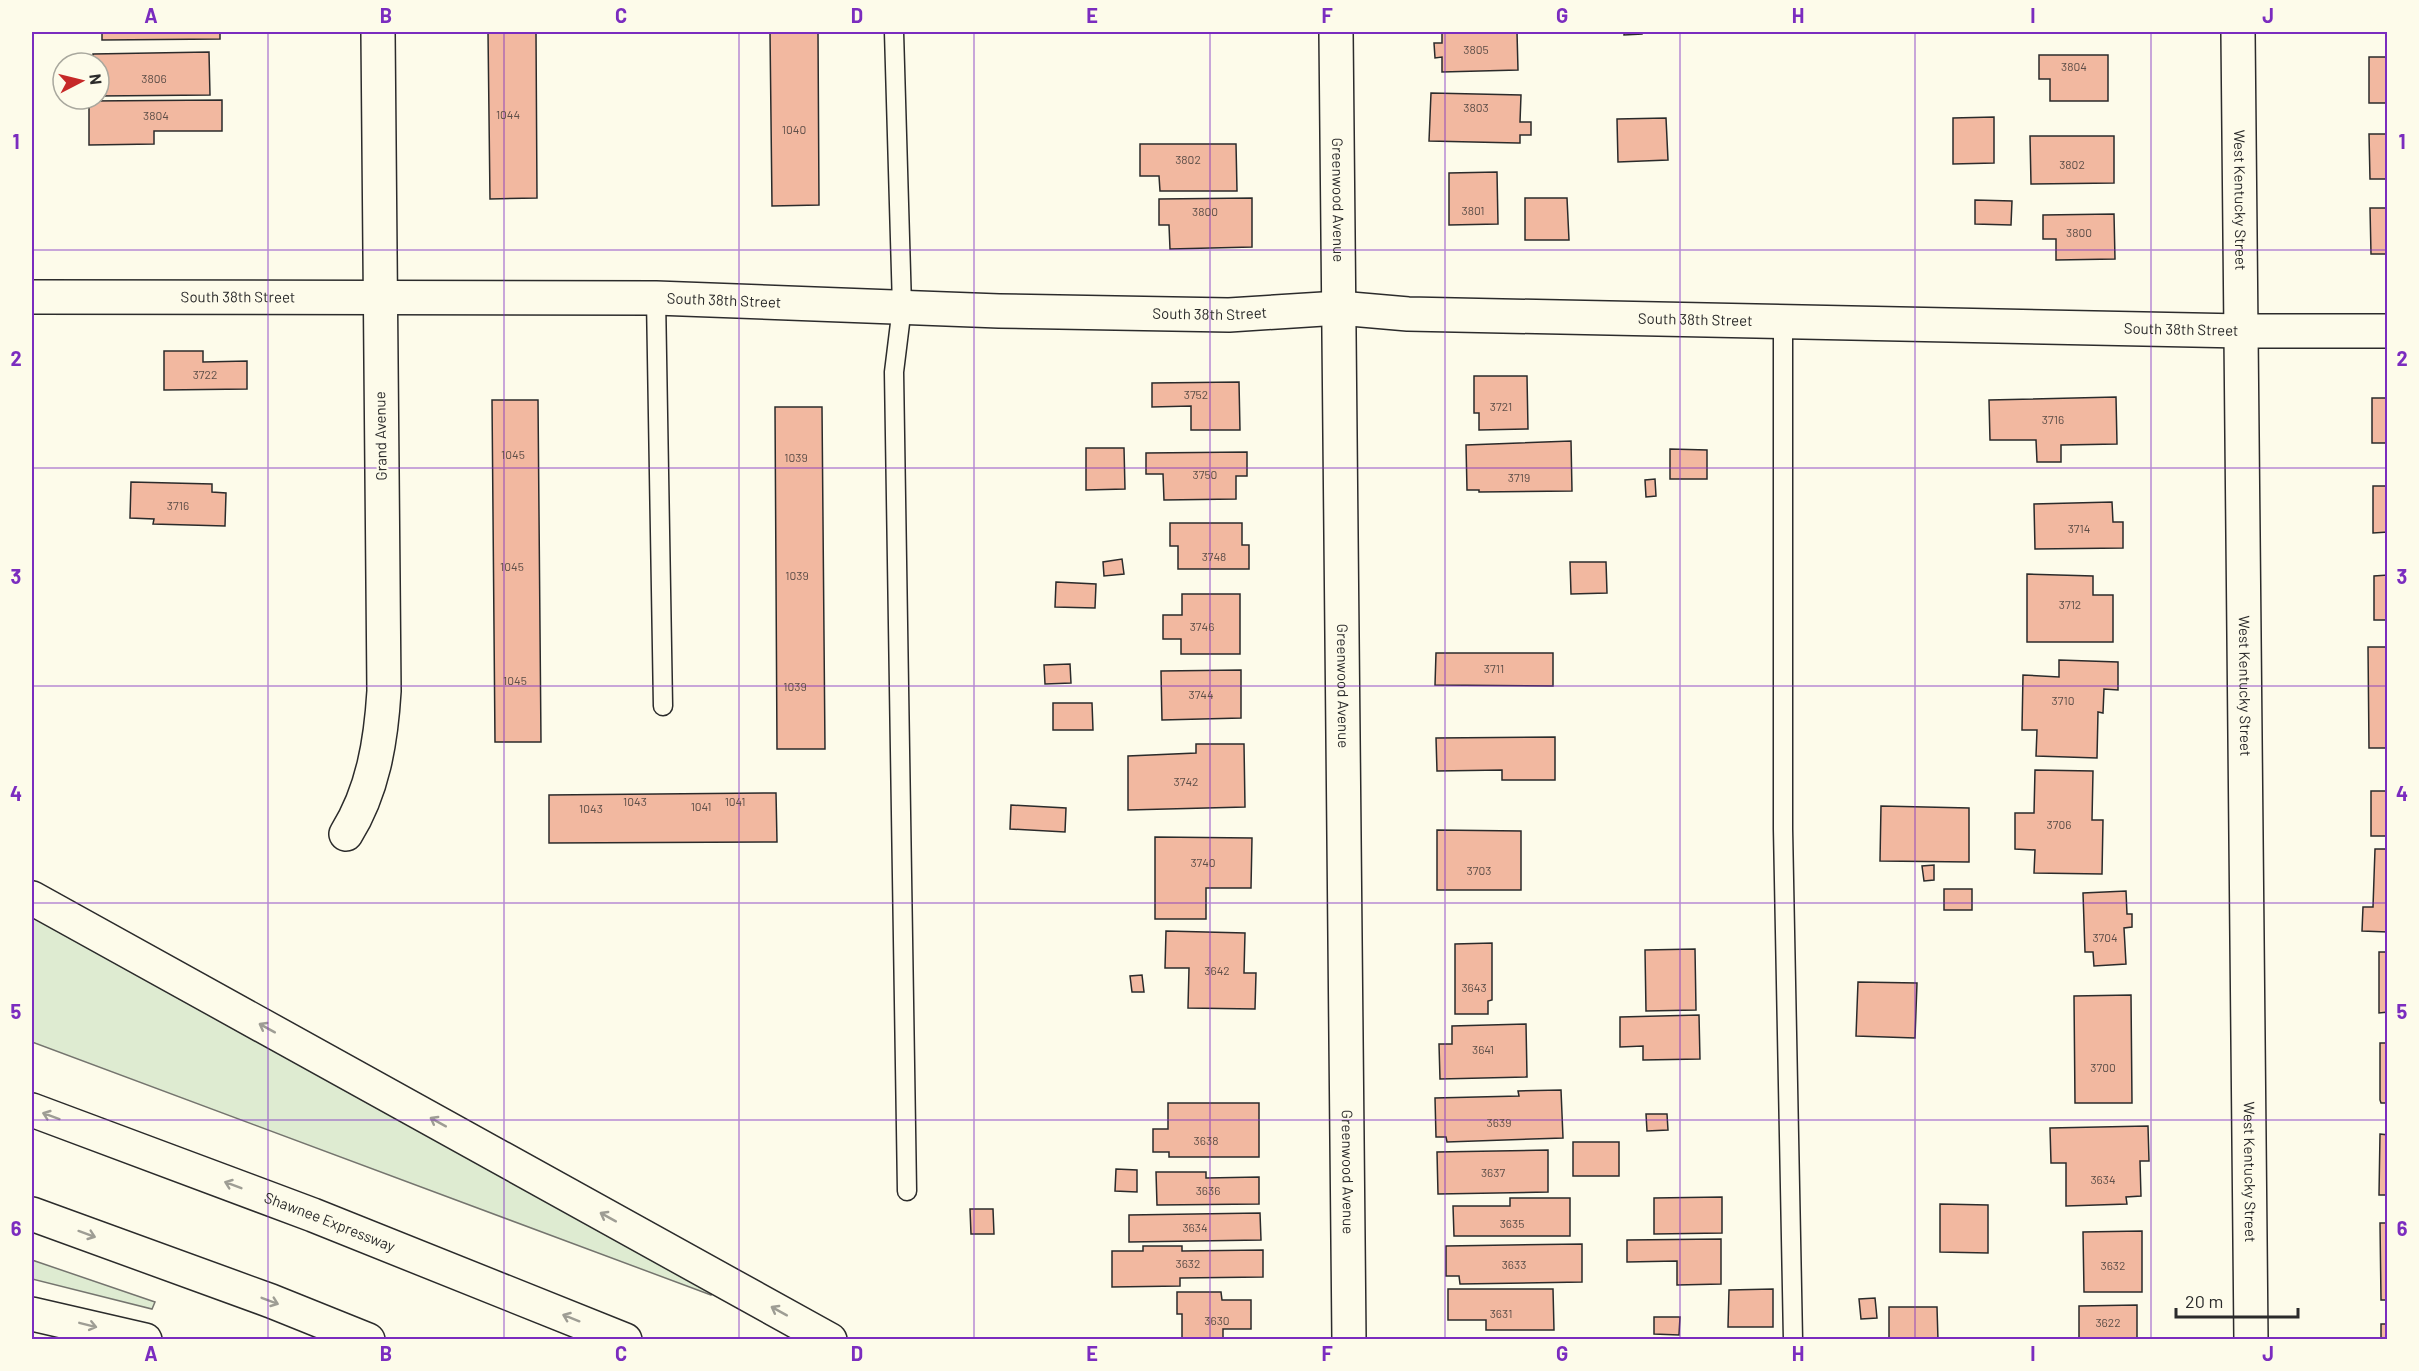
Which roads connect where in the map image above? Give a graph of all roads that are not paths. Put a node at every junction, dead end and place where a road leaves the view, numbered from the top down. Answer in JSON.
{"nodes":[{"id":1,"x":378,"y":32,"type":"edge"},
{"id":2,"x":894,"y":32,"type":"edge"},
{"id":3,"x":1336,"y":32,"type":"edge"},
{"id":4,"x":2238,"y":32,"type":"edge"},
{"id":5,"x":32,"y":297,"type":"edge"},
{"id":6,"x":656,"y":298,"type":"junction"},
{"id":7,"x":380,"y":299,"type":"junction"},
{"id":8,"x":902,"y":307,"type":"junction"},
{"id":9,"x":1339,"y":308,"type":"junction"},
{"id":10,"x":1783,"y":321,"type":"junction"},
{"id":11,"x":2242,"y":331,"type":"junction"},
{"id":12,"x":2388,"y":331,"type":"edge"},
{"id":13,"x":663,"y":706,"type":"dead end"},
{"id":14,"x":346,"y":834,"type":"dead end"},
{"id":15,"x":32,"y":898,"type":"edge"},
{"id":16,"x":32,"y":1110,"type":"edge"},
{"id":17,"x":908,"y":1191,"type":"dead end"},
{"id":18,"x":32,"y":1214,"type":"edge"},
{"id":19,"x":32,"y":1314,"type":"edge"},
{"id":20,"x":145,"y":1340,"type":"edge"},
{"id":21,"x":368,"y":1340,"type":"edge"},
{"id":22,"x":625,"y":1340,"type":"edge"},
{"id":23,"x":830,"y":1340,"type":"edge"},
{"id":24,"x":1349,"y":1340,"type":"edge"},
{"id":25,"x":1793,"y":1340,"type":"edge"},
{"id":26,"x":2251,"y":1340,"type":"edge"}],
"edges":[{"from":1,"to":7,"type":"main road","name":"Grand Avenue"},
{"from":2,"to":8,"type":"lane"},
{"from":3,"to":9,"type":"main road","name":"Greenwood Avenue"},
{"from":4,"to":11,"type":"main road","name":"West Kentucky Street"},
{"from":5,"to":7,"type":"main road","name":"South 38th Street"},
{"from":6,"to":7,"type":"main road","name":"South 38th Street"},
{"from":6,"to":8,"type":"main road","name":"South 38th Street"},
{"from":6,"to":13,"type":"lane"},
{"from":7,"to":14,"type":"main road","name":"Grand Avenue"},
{"from":8,"to":9,"type":"main road","name":"South 38th Street"},
{"from":8,"to":17,"type":"lane"},
{"from":9,"to":10,"type":"main road","name":"South 38th Street"},
{"from":9,"to":24,"type":"main road","name":"Greenwood Avenue"},
{"from":10,"to":11,"type":"main road","name":"South 38th Street"},
{"from":10,"to":25,"type":"lane"},
{"from":11,"to":12,"type":"main road","name":"South 38th Street"},
{"from":11,"to":26,"type":"main road","name":"West Kentucky Street"},
{"from":23,"to":15,"type":"main road","one_way":true},
{"from":22,"to":16,"type":"main road","name":"Shawnee Expressway","one_way":true},
{"from":18,"to":21,"type":"main road","one_way":true},
{"from":19,"to":20,"type":"main road","one_way":true}]}
